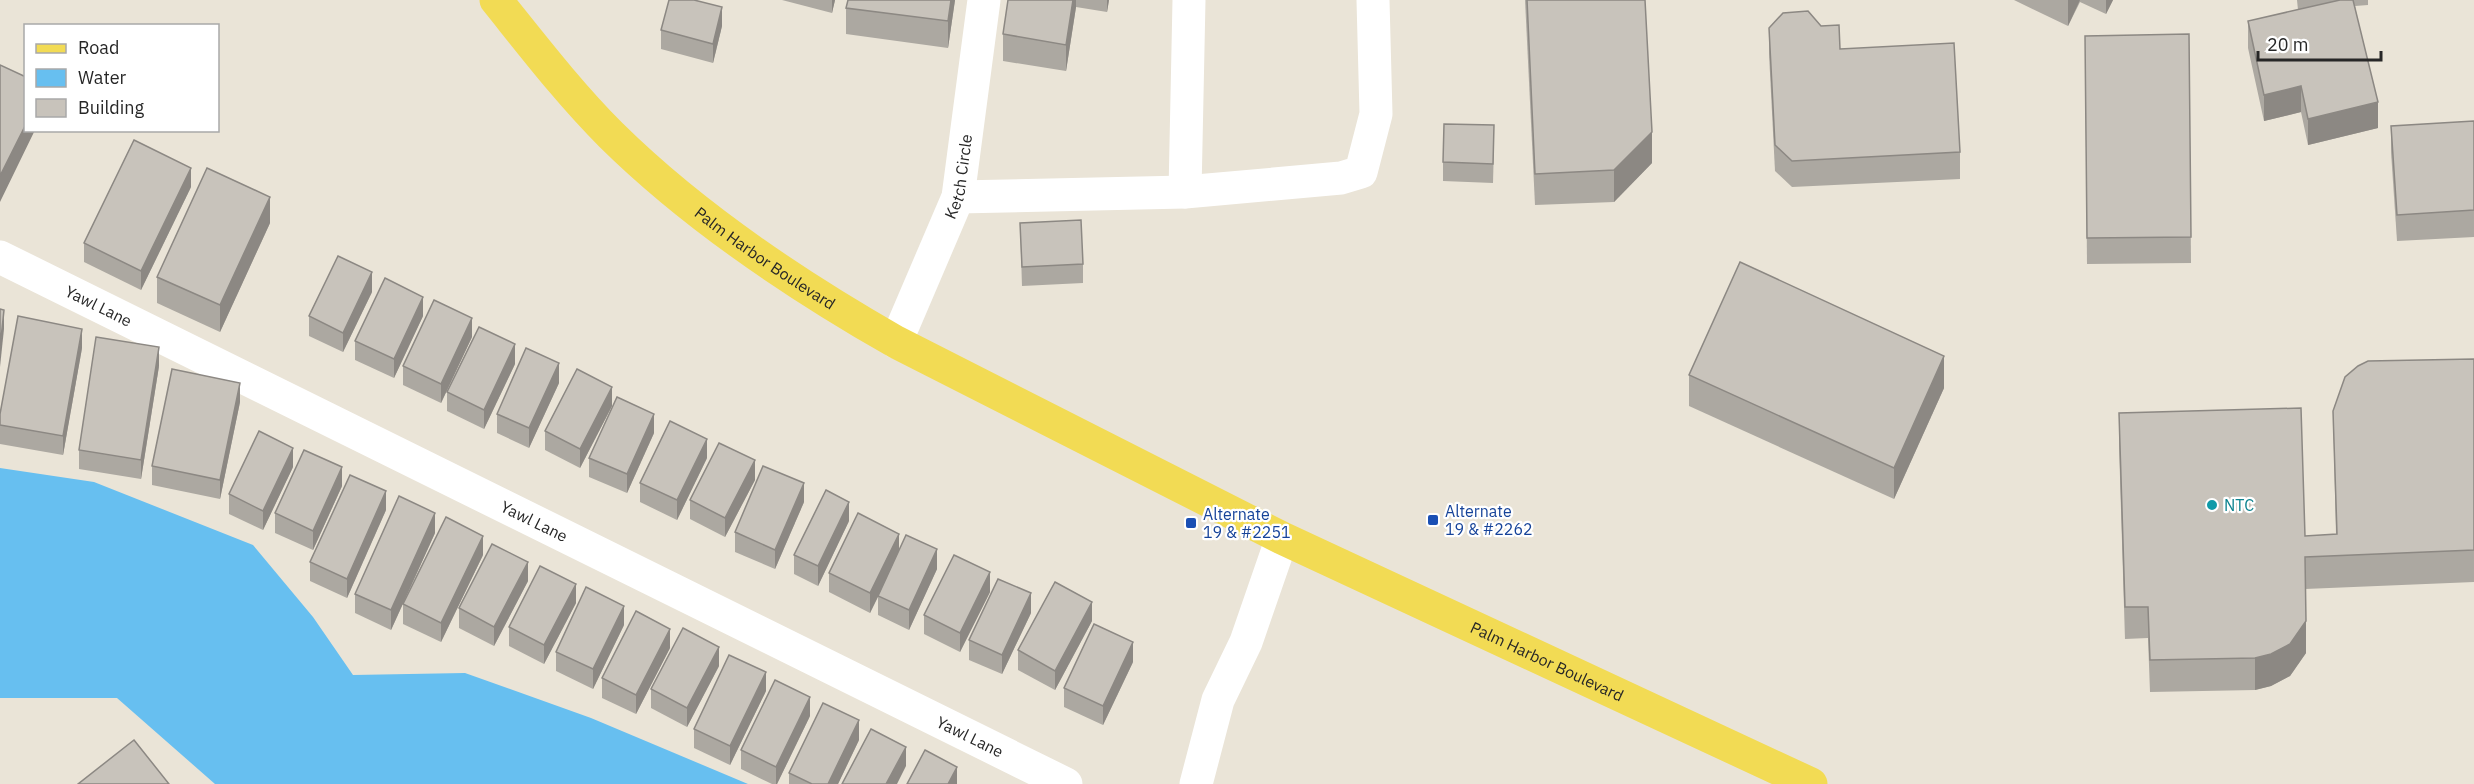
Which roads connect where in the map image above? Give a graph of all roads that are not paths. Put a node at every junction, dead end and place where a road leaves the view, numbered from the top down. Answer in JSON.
{"nodes":[{"id":1,"x":496,"y":0,"type":"edge"},
{"id":2,"x":984,"y":0,"type":"edge"},
{"id":3,"x":1189,"y":0,"type":"edge"},
{"id":4,"x":1374,"y":0,"type":"edge"},
{"id":5,"x":1185,"y":192,"type":"junction"},
{"id":6,"x":958,"y":197,"type":"junction"},
{"id":7,"x":0,"y":258,"type":"edge"},
{"id":8,"x":896,"y":342,"type":"junction"},
{"id":9,"x":1282,"y":538,"type":"junction"},
{"id":10,"x":1066,"y":784,"type":"edge"},
{"id":11,"x":1196,"y":784,"type":"edge"},
{"id":12,"x":1811,"y":784,"type":"edge"}],
"edges":[{"from":1,"to":8,"type":"main road","name":"Palm Harbor Boulevard"},
{"from":2,"to":6,"type":"street","name":"Ketch Circle"},
{"from":3,"to":5,"type":"street"},
{"from":4,"to":5,"type":"street"},
{"from":5,"to":6,"type":"street"},
{"from":6,"to":8,"type":"street","name":"Ketch Circle"},
{"from":7,"to":10,"type":"street","name":"Yawl Lane"},
{"from":8,"to":9,"type":"main road","name":"Palm Harbor Boulevard"},
{"from":9,"to":11,"type":"street"},
{"from":9,"to":12,"type":"main road","name":"Palm Harbor Boulevard"}]}
